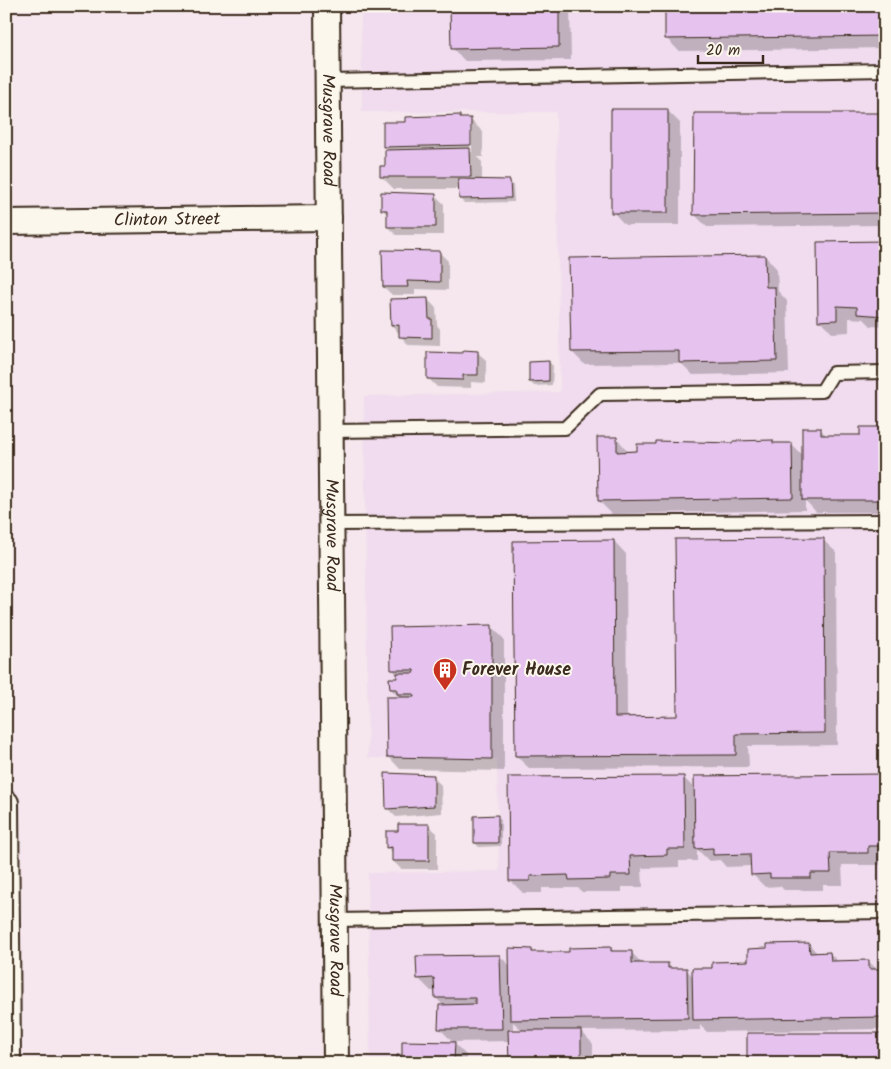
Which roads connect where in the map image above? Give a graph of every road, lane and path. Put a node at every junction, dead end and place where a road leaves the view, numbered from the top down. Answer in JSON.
{"nodes":[{"id":1,"x":327,"y":6,"type":"edge"},
{"id":2,"x":885,"y":70,"type":"edge"},
{"id":3,"x":328,"y":81,"type":"junction"},
{"id":4,"x":329,"y":218,"type":"junction"},
{"id":5,"x":6,"y":222,"type":"edge"},
{"id":6,"x":885,"y":372,"type":"edge"},
{"id":7,"x":331,"y":431,"type":"junction"},
{"id":8,"x":885,"y":521,"type":"edge"},
{"id":9,"x":332,"y":524,"type":"junction"},
{"id":10,"x":6,"y":803,"type":"edge"},
{"id":11,"x":885,"y":912,"type":"edge"},
{"id":12,"x":335,"y":920,"type":"junction"},
{"id":13,"x":8,"y":1063,"type":"edge"},
{"id":14,"x":336,"y":1063,"type":"edge"}],
"edges":[{"from":1,"to":3,"type":"street","name":"Musgrave Road"},
{"from":2,"to":3,"type":"lane"},
{"from":3,"to":4,"type":"street","name":"Musgrave Road"},
{"from":4,"to":5,"type":"street","name":"Clinton Street"},
{"from":4,"to":7,"type":"street","name":"Musgrave Road"},
{"from":6,"to":7,"type":"lane"},
{"from":7,"to":9,"type":"street","name":"Musgrave Road"},
{"from":8,"to":9,"type":"lane"},
{"from":9,"to":12,"type":"street","name":"Musgrave Road"},
{"from":10,"to":13,"type":"street"},
{"from":11,"to":12,"type":"lane"},
{"from":12,"to":14,"type":"street","name":"Musgrave Road"}]}
